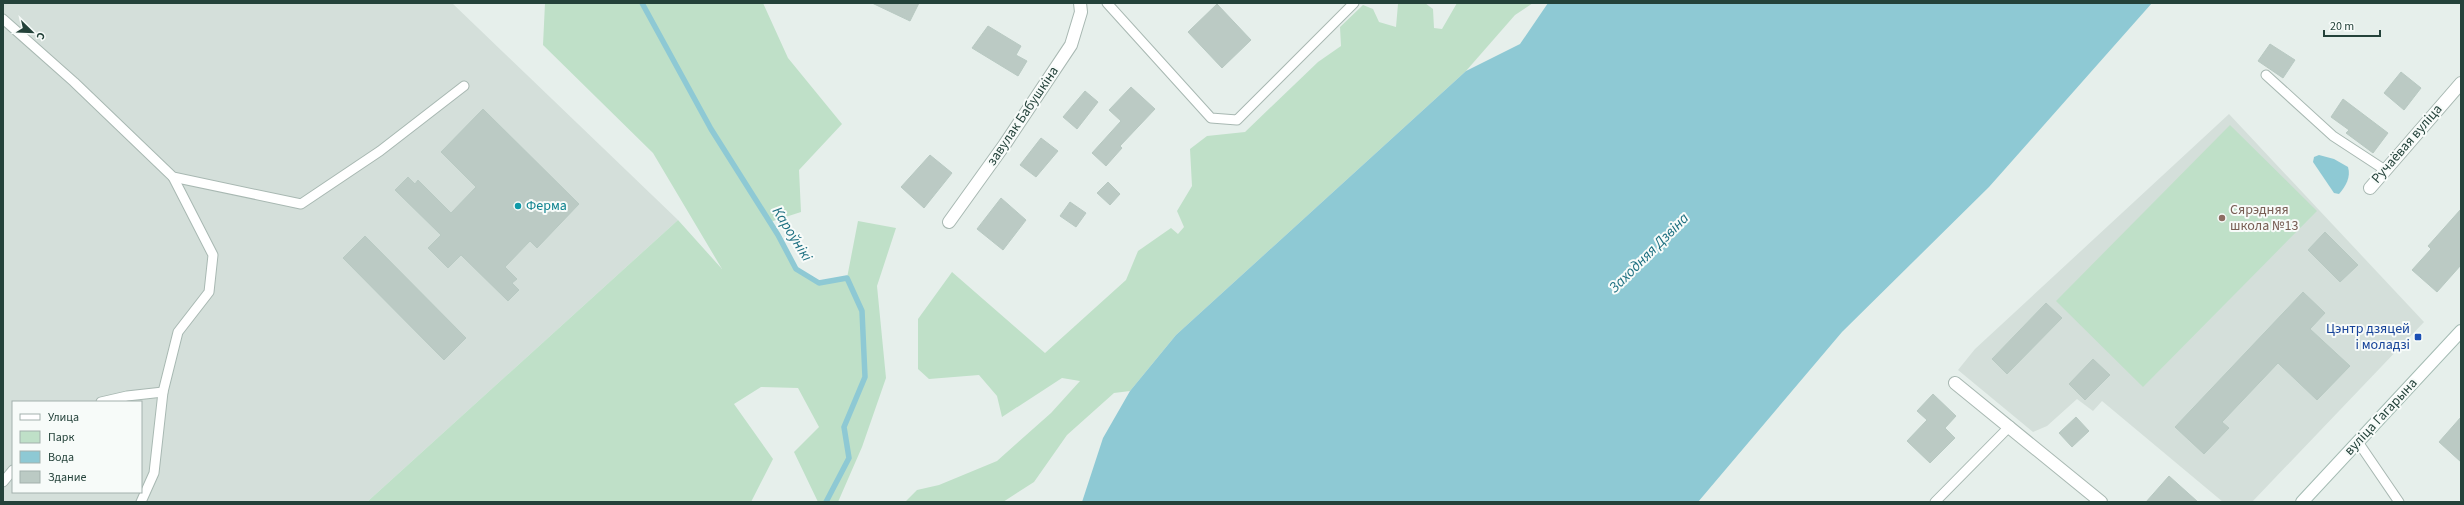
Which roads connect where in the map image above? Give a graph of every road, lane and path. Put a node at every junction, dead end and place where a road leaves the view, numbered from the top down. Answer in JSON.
{"nodes":[{"id":1,"x":1080,"y":3,"type":"edge"},
{"id":2,"x":1107,"y":3,"type":"edge"},
{"id":3,"x":1354,"y":3,"type":"edge"},
{"id":4,"x":3,"y":19,"type":"edge"},
{"id":5,"x":2266,"y":75,"type":"dead end"},
{"id":6,"x":2461,"y":83,"type":"edge"},
{"id":7,"x":464,"y":86,"type":"dead end"},
{"id":8,"x":2385,"y":170,"type":"junction"},
{"id":9,"x":173,"y":177,"type":"junction"},
{"id":10,"x":2370,"y":188,"type":"dead end"},
{"id":11,"x":949,"y":222,"type":"dead end"},
{"id":12,"x":2461,"y":331,"type":"edge"},
{"id":13,"x":1955,"y":383,"type":"dead end"},
{"id":14,"x":163,"y":392,"type":"junction"},
{"id":15,"x":105,"y":401,"type":"edge"},
{"id":16,"x":2010,"y":426,"type":"junction"},
{"id":17,"x":2358,"y":442,"type":"junction"},
{"id":18,"x":12,"y":471,"type":"edge"},
{"id":19,"x":3,"y":482,"type":"edge"},
{"id":20,"x":141,"y":502,"type":"edge"},
{"id":21,"x":1935,"y":502,"type":"edge"},
{"id":22,"x":2101,"y":502,"type":"edge"},
{"id":23,"x":2302,"y":502,"type":"edge"},
{"id":24,"x":2399,"y":502,"type":"edge"}],
"edges":[{"from":1,"to":11,"type":"street","name":"завулак Бабушкіна"},
{"from":2,"to":3,"type":"lane"},
{"from":4,"to":9,"type":"lane"},
{"from":5,"to":8,"type":"lane"},
{"from":6,"to":8,"type":"street","name":"Ручаёвая вуліца"},
{"from":7,"to":9,"type":"lane"},
{"from":8,"to":10,"type":"street","name":"Ручаёвая вуліца"},
{"from":9,"to":14,"type":"lane"},
{"from":12,"to":17,"type":"street","name":"вуліца Гагарына"},
{"from":13,"to":16,"type":"street"},
{"from":14,"to":15,"type":"lane"},
{"from":14,"to":20,"type":"lane"},
{"from":16,"to":21,"type":"lane"},
{"from":16,"to":22,"type":"street"},
{"from":17,"to":23,"type":"street","name":"вуліца Гагарына"},
{"from":17,"to":24,"type":"lane"},
{"from":18,"to":19,"type":"lane"}]}
